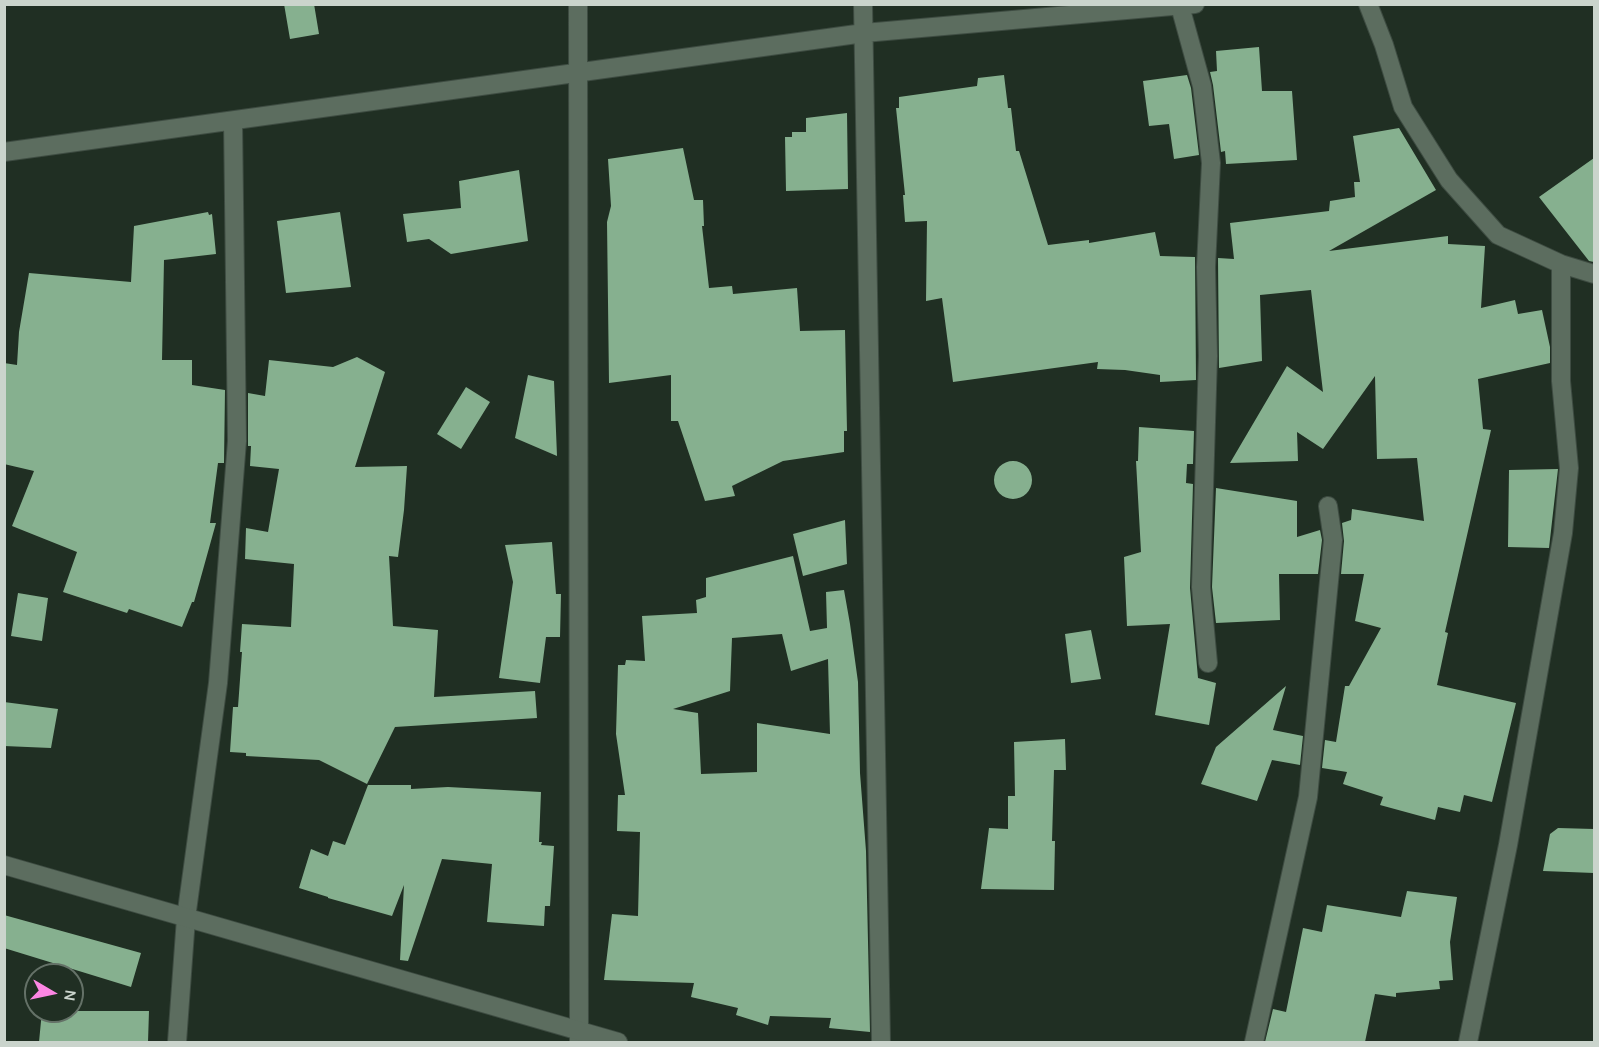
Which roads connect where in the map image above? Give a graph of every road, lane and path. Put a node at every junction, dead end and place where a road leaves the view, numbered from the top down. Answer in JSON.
{"nodes":[{"id":1,"x":578,"y":4,"type":"edge"},
{"id":2,"x":863,"y":4,"type":"edge"},
{"id":3,"x":1368,"y":4,"type":"edge"},
{"id":4,"x":1187,"y":5,"type":"edge"},
{"id":5,"x":864,"y":33,"type":"junction"},
{"id":6,"x":578,"y":73,"type":"junction"},
{"id":7,"x":233,"y":120,"type":"junction"},
{"id":8,"x":4,"y":152,"type":"edge"},
{"id":9,"x":1561,"y":264,"type":"junction"},
{"id":10,"x":1594,"y":274,"type":"edge"},
{"id":11,"x":1328,"y":506,"type":"dead end"},
{"id":12,"x":1208,"y":663,"type":"dead end"},
{"id":13,"x":4,"y":865,"type":"edge"},
{"id":14,"x":186,"y":918,"type":"junction"},
{"id":15,"x":579,"y":1037,"type":"edge"},
{"id":16,"x":177,"y":1042,"type":"edge"},
{"id":17,"x":618,"y":1042,"type":"edge"},
{"id":18,"x":881,"y":1042,"type":"edge"},
{"id":19,"x":1254,"y":1042,"type":"edge"},
{"id":20,"x":1468,"y":1042,"type":"edge"}],
"edges":[{"from":1,"to":6,"type":"street"},
{"from":2,"to":5,"type":"street"},
{"from":3,"to":9,"type":"street"},
{"from":4,"to":5,"type":"street"},
{"from":4,"to":12,"type":"street"},
{"from":5,"to":6,"type":"street"},
{"from":5,"to":18,"type":"street"},
{"from":6,"to":7,"type":"street"},
{"from":6,"to":15,"type":"street"},
{"from":7,"to":8,"type":"street"},
{"from":7,"to":14,"type":"street"},
{"from":9,"to":10,"type":"street"},
{"from":9,"to":20,"type":"street"},
{"from":11,"to":19,"type":"street"},
{"from":13,"to":14,"type":"street"},
{"from":14,"to":15,"type":"street"},
{"from":14,"to":16,"type":"street"},
{"from":15,"to":17,"type":"street"}]}
